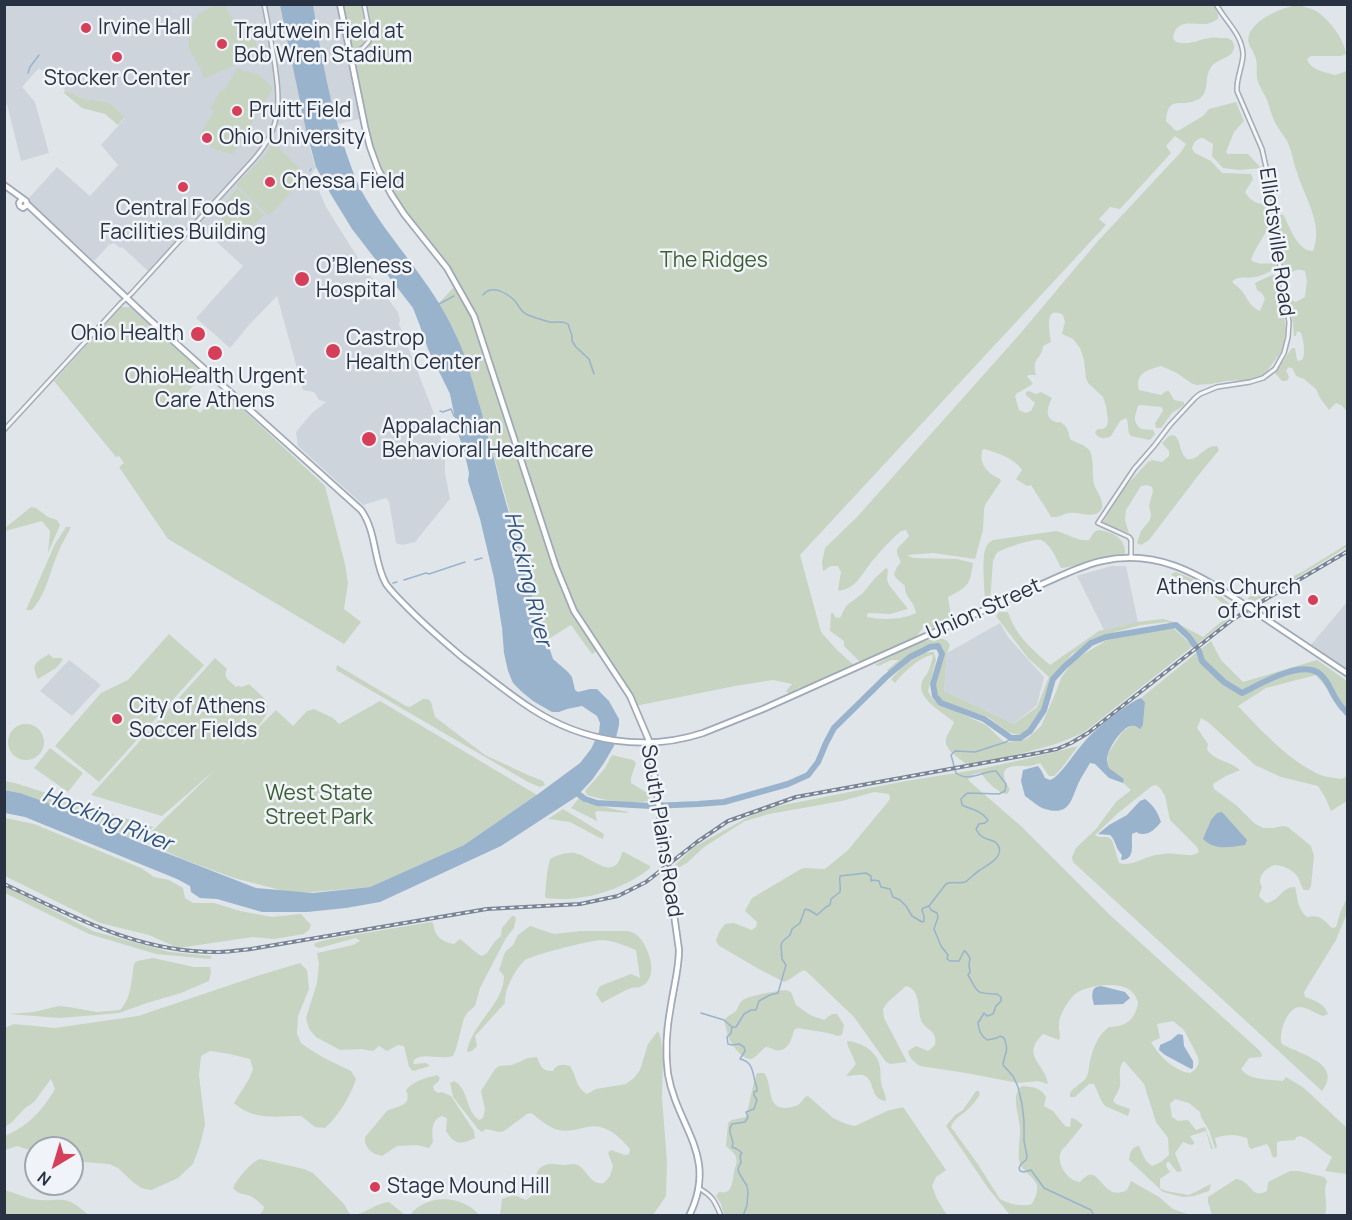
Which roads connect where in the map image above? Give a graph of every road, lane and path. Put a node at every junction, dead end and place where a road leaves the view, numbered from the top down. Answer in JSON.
{"nodes":[{"id":1,"x":264,"y":4,"type":"edge"},
{"id":2,"x":340,"y":4,"type":"edge"},
{"id":3,"x":363,"y":4,"type":"edge"},
{"id":4,"x":1216,"y":4,"type":"edge"},
{"id":5,"x":349,"y":54,"type":"junction"},
{"id":6,"x":4,"y":185,"type":"edge"},
{"id":7,"x":127,"y":298,"type":"junction"},
{"id":8,"x":4,"y":430,"type":"edge"},
{"id":9,"x":1131,"y":558,"type":"junction"},
{"id":10,"x":1347,"y":674,"type":"edge"},
{"id":11,"x":650,"y":743,"type":"junction"},
{"id":12,"x":698,"y":1188,"type":"junction"},
{"id":13,"x":688,"y":1215,"type":"edge"},
{"id":14,"x":721,"y":1215,"type":"edge"}],
"edges":[{"from":1,"to":7,"type":"street"},
{"from":2,"to":5,"type":"main road","name":"South Plains Road"},
{"from":3,"to":5,"type":"street"},
{"from":4,"to":9,"type":"street","name":"Elliotsville Road"},
{"from":5,"to":11,"type":"main road","name":"South Plains Road"},
{"from":6,"to":7,"type":"main road","name":"Union Street"},
{"from":7,"to":8,"type":"street"},
{"from":7,"to":11,"type":"main road","name":"Union Street"},
{"from":9,"to":10,"type":"main road","name":"Union Street","bridge":true},
{"from":9,"to":11,"type":"main road","name":"Union Street"},
{"from":11,"to":12,"type":"main road","name":"South Plains Road"},
{"from":12,"to":13,"type":"main road","name":"South Plains Road"},
{"from":12,"to":14,"type":"street"}]}
